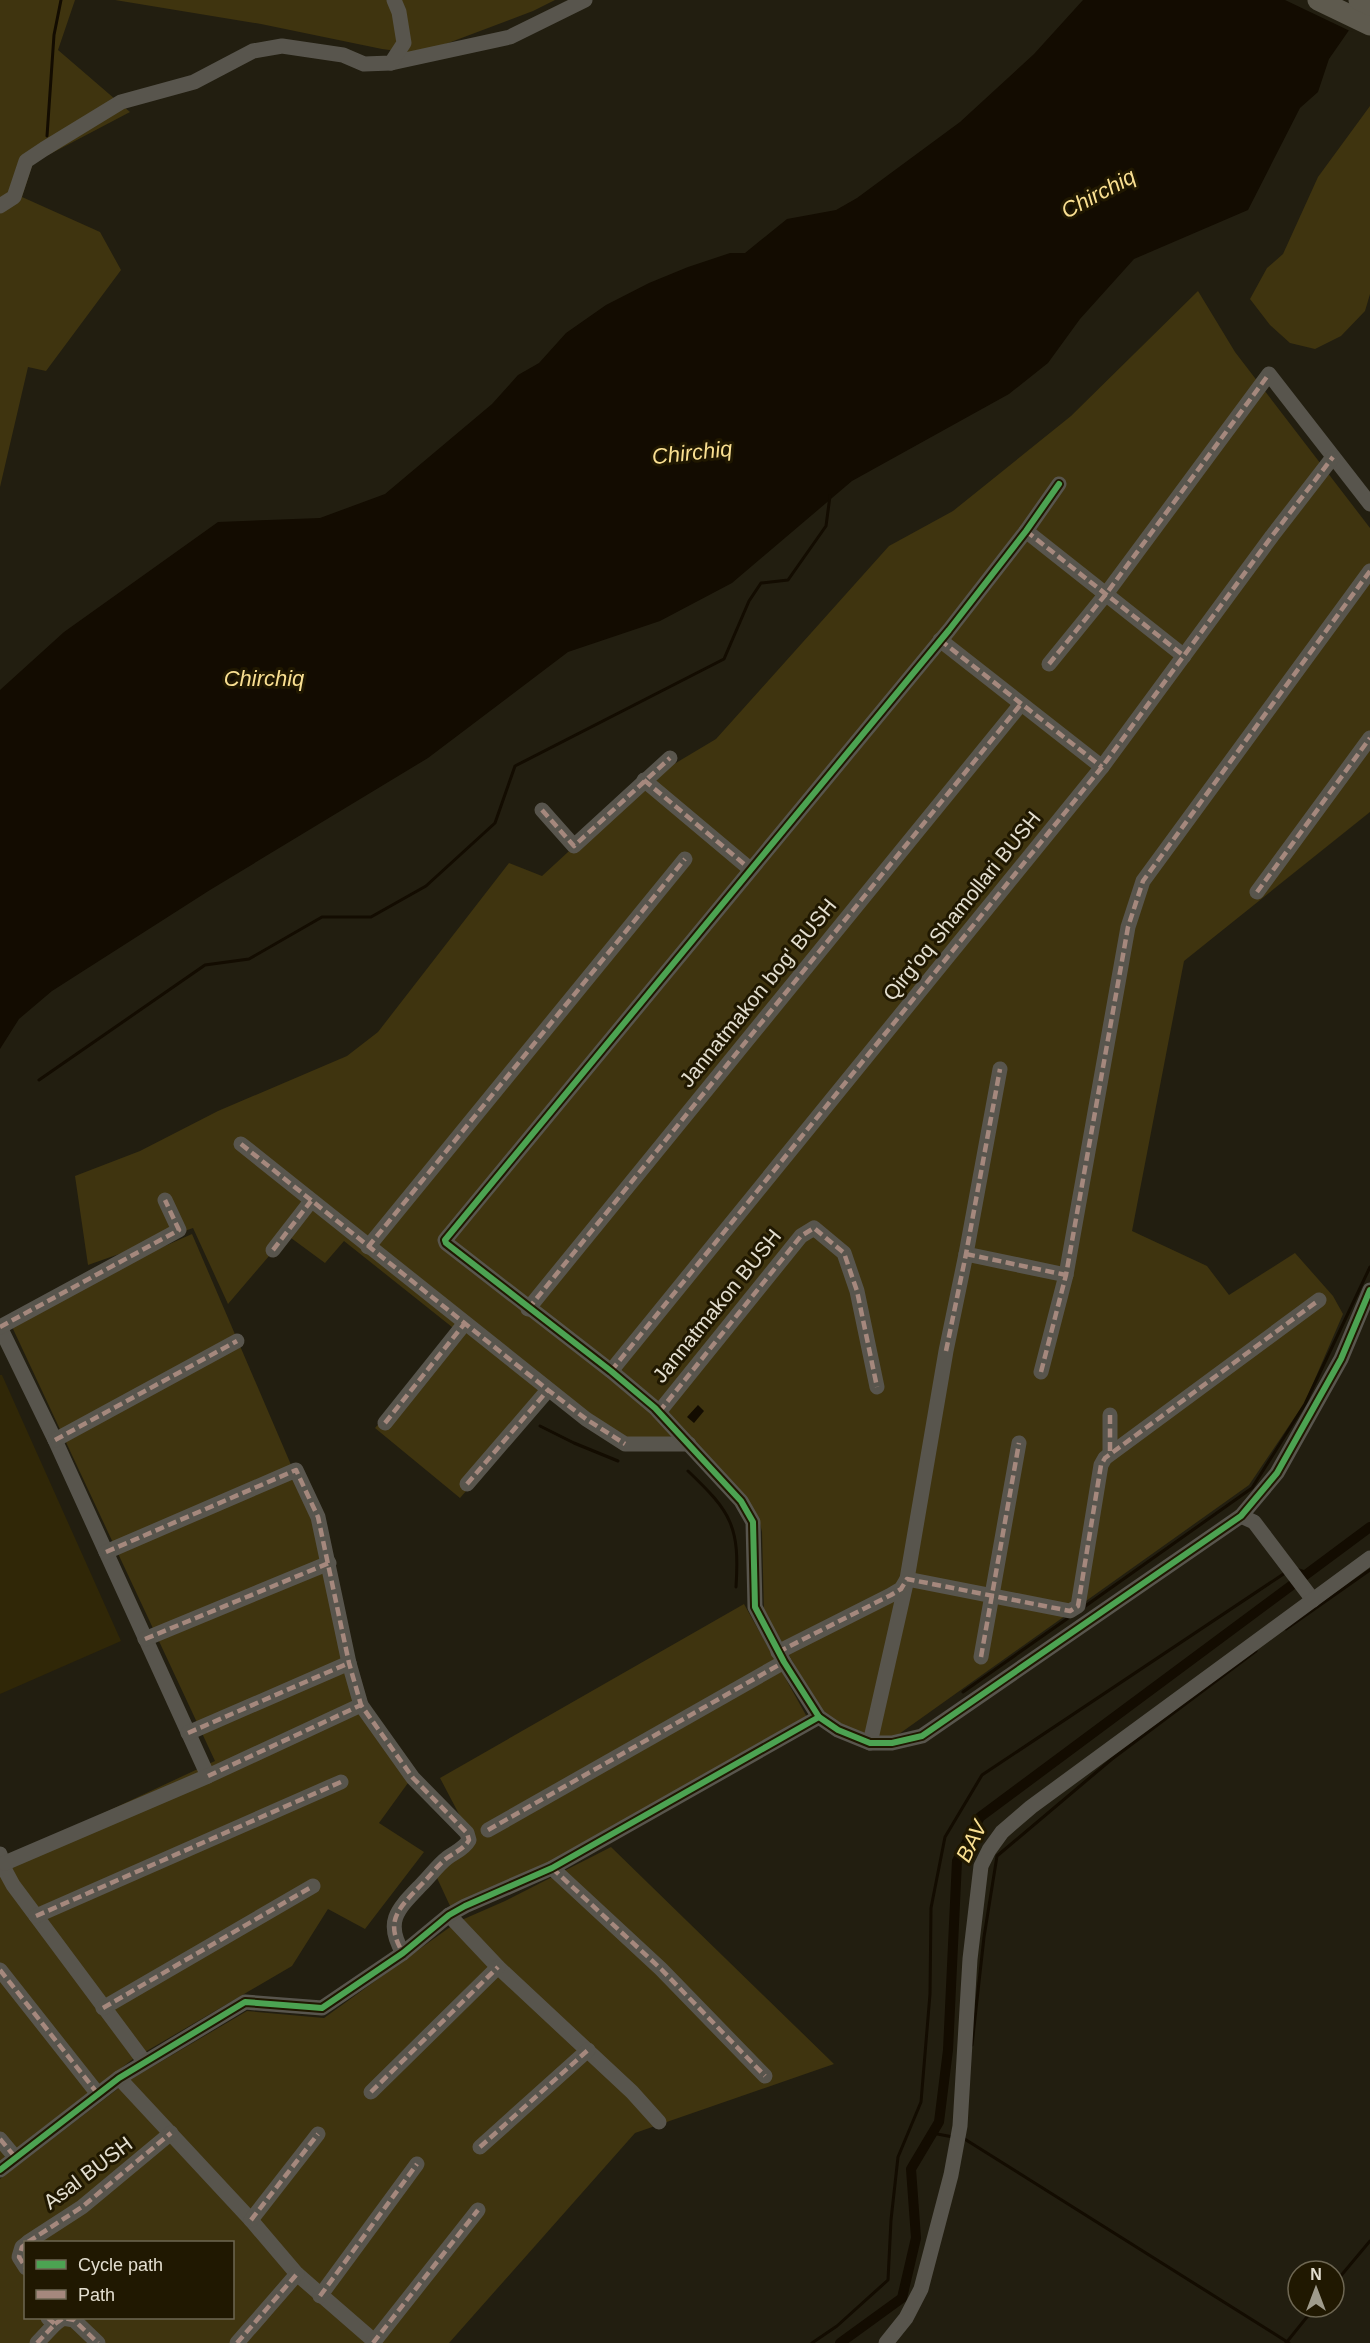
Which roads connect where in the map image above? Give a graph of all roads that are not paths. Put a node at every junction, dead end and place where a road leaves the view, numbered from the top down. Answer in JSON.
{"nodes":[{"id":1,"x":394,"y":0,"type":"edge"},
{"id":2,"x":585,"y":0,"type":"edge"},
{"id":3,"x":1318,"y":0,"type":"edge"},
{"id":4,"x":1359,"y":0,"type":"edge"},
{"id":5,"x":1370,"y":5,"type":"edge"},
{"id":6,"x":1370,"y":25,"type":"edge"},
{"id":7,"x":391,"y":63,"type":"junction"},
{"id":8,"x":0,"y":206,"type":"edge"},
{"id":9,"x":1333,"y":457,"type":"junction"},
{"id":10,"x":1059,"y":484,"type":"dead end"},
{"id":11,"x":1370,"y":504,"type":"edge"},
{"id":12,"x":1026,"y":531,"type":"junction"},
{"id":13,"x":1370,"y":571,"type":"edge"},
{"id":14,"x":1106,"y":594,"type":"junction"},
{"id":15,"x":940,"y":640,"type":"junction"},
{"id":16,"x":1184,"y":656,"type":"junction"},
{"id":17,"x":1049,"y":664,"type":"dead end"},
{"id":18,"x":1021,"y":704,"type":"junction"},
{"id":19,"x":1370,"y":738,"type":"edge"},
{"id":20,"x":670,"y":758,"type":"dead end"},
{"id":21,"x":1102,"y":767,"type":"junction"},
{"id":22,"x":644,"y":780,"type":"junction"},
{"id":23,"x":542,"y":810,"type":"dead end"},
{"id":24,"x":685,"y":859,"type":"dead end"},
{"id":25,"x":750,"y":869,"type":"junction"},
{"id":26,"x":1257,"y":892,"type":"dead end"},
{"id":27,"x":1000,"y":1069,"type":"dead end"},
{"id":28,"x":241,"y":1144,"type":"dead end"},
{"id":29,"x":165,"y":1200,"type":"dead end"},
{"id":30,"x":312,"y":1201,"type":"junction"},
{"id":31,"x":368,"y":1247,"type":"junction"},
{"id":32,"x":273,"y":1250,"type":"dead end"},
{"id":33,"x":966,"y":1254,"type":"junction"},
{"id":34,"x":1066,"y":1275,"type":"junction"},
{"id":35,"x":1370,"y":1290,"type":"edge"},
{"id":36,"x":1319,"y":1300,"type":"dead end"},
{"id":37,"x":528,"y":1309,"type":"junction"},
{"id":38,"x":465,"y":1323,"type":"junction"},
{"id":39,"x":0,"y":1327,"type":"edge"},
{"id":40,"x":237,"y":1341,"type":"dead end"},
{"id":41,"x":611,"y":1371,"type":"junction"},
{"id":42,"x":1041,"y":1372,"type":"dead end"},
{"id":43,"x":877,"y":1387,"type":"dead end"},
{"id":44,"x":548,"y":1390,"type":"junction"},
{"id":45,"x":659,"y":1412,"type":"junction"},
{"id":46,"x":1110,"y":1415,"type":"dead end"},
{"id":47,"x":385,"y":1422,"type":"dead end"},
{"id":48,"x":55,"y":1440,"type":"junction"},
{"id":49,"x":1019,"y":1443,"type":"dead end"},
{"id":50,"x":689,"y":1444,"type":"junction"},
{"id":51,"x":1110,"y":1453,"type":"junction"},
{"id":52,"x":467,"y":1484,"type":"dead end"},
{"id":53,"x":1241,"y":1516,"type":"junction"},
{"id":54,"x":106,"y":1552,"type":"junction"},
{"id":55,"x":1370,"y":1558,"type":"edge"},
{"id":56,"x":329,"y":1563,"type":"junction"},
{"id":57,"x":907,"y":1579,"type":"junction"},
{"id":58,"x":1309,"y":1595,"type":"junction"},
{"id":59,"x":993,"y":1597,"type":"junction"},
{"id":60,"x":1078,"y":1606,"type":"junction"},
{"id":61,"x":1087,"y":1622,"type":"junction"},
{"id":62,"x":145,"y":1639,"type":"junction"},
{"id":63,"x":781,"y":1657,"type":"junction"},
{"id":64,"x":981,"y":1657,"type":"dead end"},
{"id":65,"x":349,"y":1663,"type":"junction"},
{"id":66,"x":361,"y":1704,"type":"junction"},
{"id":67,"x":819,"y":1717,"type":"junction"},
{"id":68,"x":188,"y":1733,"type":"junction"},
{"id":69,"x":870,"y":1743,"type":"junction"},
{"id":70,"x":208,"y":1776,"type":"junction"},
{"id":71,"x":341,"y":1782,"type":"dead end"},
{"id":72,"x":488,"y":1830,"type":"dead end"},
{"id":73,"x":2,"y":1858,"type":"edge"},
{"id":74,"x":552,"y":1868,"type":"junction"},
{"id":75,"x":313,"y":1886,"type":"dead end"},
{"id":76,"x":449,"y":1915,"type":"junction"},
{"id":77,"x":36,"y":1916,"type":"junction"},
{"id":78,"x":403,"y":1953,"type":"junction"},
{"id":79,"x":498,"y":1966,"type":"junction"},
{"id":80,"x":0,"y":1970,"type":"edge"},
{"id":81,"x":103,"y":2008,"type":"junction"},
{"id":82,"x":588,"y":2050,"type":"junction"},
{"id":83,"x":144,"y":2061,"type":"junction"},
{"id":84,"x":765,"y":2076,"type":"dead end"},
{"id":85,"x":118,"y":2078,"type":"junction"},
{"id":86,"x":371,"y":2092,"type":"dead end"},
{"id":87,"x":98,"y":2094,"type":"junction"},
{"id":88,"x":658,"y":2122,"type":"dead end"},
{"id":89,"x":171,"y":2133,"type":"junction"},
{"id":90,"x":318,"y":2134,"type":"dead end"},
{"id":91,"x":0,"y":2139,"type":"edge"},
{"id":92,"x":480,"y":2147,"type":"dead end"},
{"id":93,"x":15,"y":2157,"type":"junction"},
{"id":94,"x":417,"y":2164,"type":"dead end"},
{"id":95,"x":0,"y":2170,"type":"edge"},
{"id":96,"x":478,"y":2210,"type":"dead end"},
{"id":97,"x":251,"y":2220,"type":"junction"},
{"id":98,"x":30,"y":2241,"type":"edge"},
{"id":99,"x":24,"y":2245,"type":"edge"},
{"id":100,"x":24,"y":2265,"type":"edge"},
{"id":101,"x":297,"y":2274,"type":"junction"},
{"id":102,"x":320,"y":2296,"type":"junction"},
{"id":103,"x":68,"y":2319,"type":"edge"},
{"id":104,"x":51,"y":2320,"type":"edge"},
{"id":105,"x":374,"y":2342,"type":"edge"},
{"id":106,"x":37,"y":2343,"type":"edge"},
{"id":107,"x":98,"y":2343,"type":"edge"},
{"id":108,"x":237,"y":2343,"type":"edge"},
{"id":109,"x":886,"y":2343,"type":"edge"}],
"edges":[{"from":1,"to":7,"type":"street"},
{"from":2,"to":7,"type":"street"},
{"from":3,"to":6,"type":"highway"},
{"from":4,"to":5,"type":"highway"},
{"from":7,"to":8,"type":"street"},
{"from":9,"to":11,"type":"street"},
{"from":9,"to":14,"type":"street"},
{"from":9,"to":16,"type":"street","name":"Qirg'oq Shamollari BUSH"},
{"from":10,"to":12,"type":"street"},
{"from":12,"to":14,"type":"street"},
{"from":12,"to":15,"type":"street"},
{"from":13,"to":34,"type":"street"},
{"from":14,"to":16,"type":"street"},
{"from":14,"to":17,"type":"street"},
{"from":15,"to":18,"type":"street"},
{"from":15,"to":25,"type":"street"},
{"from":16,"to":21,"type":"street","name":"Qirg'oq Shamollari BUSH"},
{"from":18,"to":21,"type":"street"},
{"from":18,"to":37,"type":"street","name":"Jannatmakon bog' BUSH"},
{"from":19,"to":26,"type":"street"},
{"from":20,"to":22,"type":"street"},
{"from":21,"to":41,"type":"street","name":"Qirg'oq Shamollari BUSH"},
{"from":22,"to":23,"type":"street"},
{"from":22,"to":25,"type":"street"},
{"from":24,"to":31,"type":"street"},
{"from":25,"to":37,"type":"street"},
{"from":27,"to":33,"type":"street"},
{"from":28,"to":30,"type":"street"},
{"from":29,"to":39,"type":"street"},
{"from":30,"to":31,"type":"street"},
{"from":30,"to":32,"type":"street"},
{"from":31,"to":38,"type":"street"},
{"from":33,"to":34,"type":"street"},
{"from":33,"to":57,"type":"street"},
{"from":34,"to":42,"type":"street"},
{"from":35,"to":53,"type":"street"},
{"from":36,"to":51,"type":"street"},
{"from":37,"to":41,"type":"street"},
{"from":38,"to":44,"type":"street"},
{"from":38,"to":47,"type":"street"},
{"from":39,"to":48,"type":"street"},
{"from":40,"to":48,"type":"street"},
{"from":41,"to":45,"type":"street"},
{"from":43,"to":45,"type":"street","name":"Jannatmakon BUSH"},
{"from":44,"to":50,"type":"street"},
{"from":44,"to":52,"type":"street"},
{"from":45,"to":50,"type":"street"},
{"from":46,"to":51,"type":"street"},
{"from":48,"to":54,"type":"street"},
{"from":49,"to":59,"type":"street"},
{"from":50,"to":63,"type":"street"},
{"from":51,"to":60,"type":"street"},
{"from":53,"to":58,"type":"street"},
{"from":53,"to":61,"type":"street"},
{"from":54,"to":56,"type":"street"},
{"from":54,"to":62,"type":"street"},
{"from":55,"to":58,"type":"street"},
{"from":56,"to":62,"type":"street"},
{"from":56,"to":65,"type":"street"},
{"from":57,"to":59,"type":"street"},
{"from":57,"to":63,"type":"street"},
{"from":57,"to":69,"type":"street"},
{"from":58,"to":109,"type":"street"},
{"from":59,"to":60,"type":"street"},
{"from":59,"to":64,"type":"street"},
{"from":60,"to":61,"type":"street"},
{"from":61,"to":69,"type":"street"},
{"from":62,"to":68,"type":"street"},
{"from":63,"to":67,"type":"street"},
{"from":63,"to":72,"type":"street"},
{"from":65,"to":66,"type":"street"},
{"from":65,"to":68,"type":"street"},
{"from":66,"to":70,"type":"street"},
{"from":66,"to":78,"type":"street"},
{"from":67,"to":69,"type":"street"},
{"from":67,"to":74,"type":"street"},
{"from":68,"to":70,"type":"street"},
{"from":70,"to":73,"type":"street"},
{"from":71,"to":77,"type":"street"},
{"from":73,"to":77,"type":"street"},
{"from":74,"to":76,"type":"street"},
{"from":74,"to":84,"type":"street"},
{"from":75,"to":81,"type":"street"},
{"from":76,"to":78,"type":"street"},
{"from":76,"to":79,"type":"street"},
{"from":77,"to":81,"type":"street"},
{"from":78,"to":83,"type":"street"},
{"from":79,"to":82,"type":"street"},
{"from":79,"to":86,"type":"street"},
{"from":80,"to":87,"type":"street"},
{"from":81,"to":83,"type":"street"},
{"from":82,"to":88,"type":"street"},
{"from":82,"to":92,"type":"street"},
{"from":83,"to":85,"type":"street"},
{"from":85,"to":87,"type":"street"},
{"from":85,"to":89,"type":"street"},
{"from":87,"to":93,"type":"street"},
{"from":89,"to":97,"type":"street"},
{"from":89,"to":98,"type":"street","name":"Asal BUSH"},
{"from":90,"to":97,"type":"street"},
{"from":91,"to":93,"type":"street"},
{"from":93,"to":95,"type":"street"},
{"from":94,"to":102,"type":"street"},
{"from":96,"to":105,"type":"street"},
{"from":97,"to":101,"type":"street"},
{"from":99,"to":100,"type":"street","name":"Asal BUSH"},
{"from":101,"to":102,"type":"street"},
{"from":101,"to":108,"type":"street"},
{"from":102,"to":105,"type":"street"},
{"from":103,"to":107,"type":"street"},
{"from":104,"to":106,"type":"street"}]}
